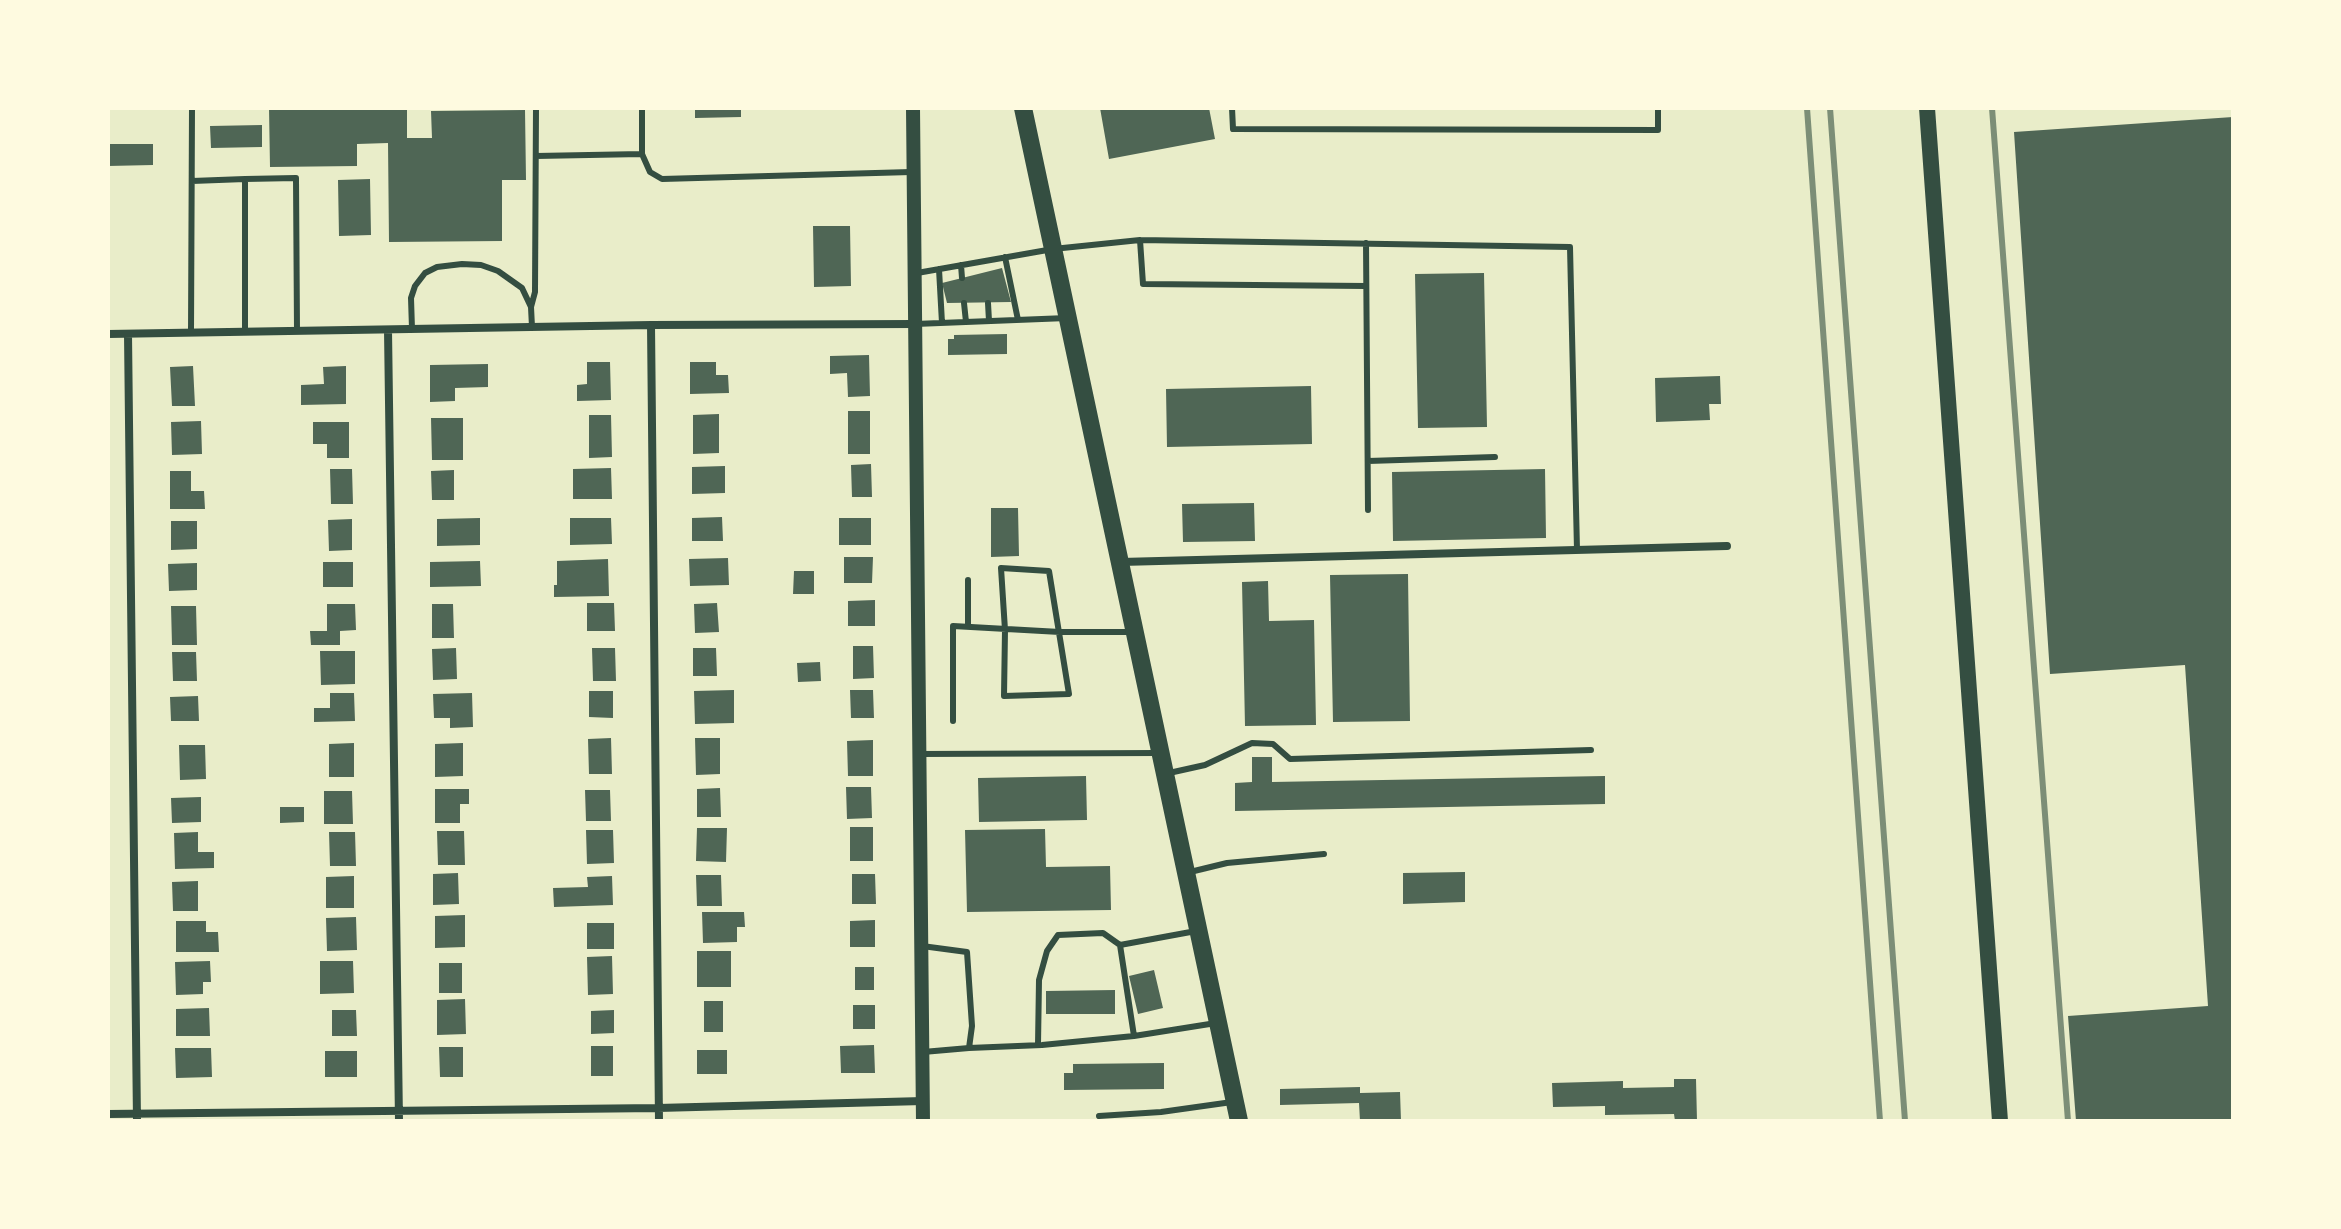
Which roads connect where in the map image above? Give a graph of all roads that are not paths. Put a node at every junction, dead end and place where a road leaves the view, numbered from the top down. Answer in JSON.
{"nodes":[{"id":1,"x":192,"y":108,"type":"edge"},
{"id":2,"x":536,"y":108,"type":"edge"},
{"id":3,"x":642,"y":108,"type":"edge"},
{"id":4,"x":913,"y":108,"type":"edge"},
{"id":5,"x":1023,"y":108,"type":"edge"},
{"id":6,"x":1232,"y":108,"type":"edge"},
{"id":7,"x":1658,"y":108,"type":"edge"},
{"id":8,"x":1927,"y":108,"type":"edge"},
{"id":9,"x":642,"y":154,"type":"junction"},
{"id":10,"x":536,"y":156,"type":"junction"},
{"id":11,"x":913,"y":171,"type":"junction"},
{"id":12,"x":245,"y":179,"type":"junction"},
{"id":13,"x":192,"y":181,"type":"junction"},
{"id":14,"x":1140,"y":240,"type":"junction"},
{"id":15,"x":1366,"y":243,"type":"junction"},
{"id":16,"x":1053,"y":249,"type":"junction"},
{"id":17,"x":1005,"y":257,"type":"junction"},
{"id":18,"x":983,"y":261,"type":"junction"},
{"id":19,"x":961,"y":265,"type":"junction"},
{"id":20,"x":939,"y":269,"type":"junction"},
{"id":21,"x":984,"y":272,"type":"dead end"},
{"id":22,"x":915,"y":273,"type":"junction"},
{"id":23,"x":962,"y":278,"type":"dead end"},
{"id":24,"x":1366,"y":286,"type":"junction"},
{"id":25,"x":964,"y":303,"type":"dead end"},
{"id":26,"x":988,"y":303,"type":"dead end"},
{"id":27,"x":531,"y":307,"type":"junction"},
{"id":28,"x":1068,"y":318,"type":"junction"},
{"id":29,"x":1018,"y":320,"type":"junction"},
{"id":30,"x":989,"y":321,"type":"junction"},
{"id":31,"x":966,"y":322,"type":"junction"},
{"id":32,"x":942,"y":323,"type":"junction"},
{"id":33,"x":915,"y":324,"type":"junction"},
{"id":34,"x":651,"y":325,"type":"junction"},
{"id":35,"x":532,"y":327,"type":"junction"},
{"id":36,"x":412,"y":329,"type":"junction"},
{"id":37,"x":388,"y":330,"type":"junction"},
{"id":38,"x":297,"y":331,"type":"junction"},
{"id":39,"x":245,"y":332,"type":"junction"},
{"id":40,"x":191,"y":333,"type":"junction"},
{"id":41,"x":108,"y":334,"type":"edge"},
{"id":42,"x":128,"y":334,"type":"junction"},
{"id":43,"x":1495,"y":457,"type":"dead end"},
{"id":44,"x":1368,"y":461,"type":"junction"},
{"id":45,"x":1368,"y":510,"type":"dead end"},
{"id":46,"x":1727,"y":546,"type":"dead end"},
{"id":47,"x":1577,"y":550,"type":"junction"},
{"id":48,"x":1120,"y":562,"type":"junction"},
{"id":49,"x":968,"y":580,"type":"dead end"},
{"id":50,"x":968,"y":627,"type":"junction"},
{"id":51,"x":1005,"y":630,"type":"junction"},
{"id":52,"x":1135,"y":631,"type":"junction"},
{"id":53,"x":1060,"y":632,"type":"junction"},
{"id":54,"x":953,"y":721,"type":"dead end"},
{"id":55,"x":1591,"y":750,"type":"dead end"},
{"id":56,"x":1161,"y":753,"type":"junction"},
{"id":57,"x":920,"y":754,"type":"junction"},
{"id":58,"x":1165,"y":774,"type":"junction"},
{"id":59,"x":1324,"y":854,"type":"dead end"},
{"id":60,"x":1186,"y":873,"type":"junction"},
{"id":61,"x":1199,"y":931,"type":"junction"},
{"id":62,"x":1120,"y":945,"type":"junction"},
{"id":63,"x":921,"y":946,"type":"junction"},
{"id":64,"x":1219,"y":1023,"type":"junction"},
{"id":65,"x":1134,"y":1036,"type":"junction"},
{"id":66,"x":1038,"y":1045,"type":"junction"},
{"id":67,"x":969,"y":1048,"type":"junction"},
{"id":68,"x":923,"y":1052,"type":"junction"},
{"id":69,"x":923,"y":1101,"type":"junction"},
{"id":70,"x":1235,"y":1101,"type":"junction"},
{"id":71,"x":658,"y":1108,"type":"junction"},
{"id":72,"x":108,"y":1114,"type":"edge"},
{"id":73,"x":399,"y":1116,"type":"edge"},
{"id":74,"x":1099,"y":1116,"type":"dead end"},
{"id":75,"x":137,"y":1118,"type":"edge"},
{"id":76,"x":659,"y":1121,"type":"edge"},
{"id":77,"x":923,"y":1121,"type":"edge"},
{"id":78,"x":1239,"y":1121,"type":"edge"},
{"id":79,"x":2000,"y":1121,"type":"edge"}],
"edges":[{"from":1,"to":13,"type":"lane"},
{"from":2,"to":10,"type":"lane"},
{"from":3,"to":9,"type":"lane"},
{"from":4,"to":11,"type":"street"},
{"from":5,"to":16,"type":"main road"},
{"from":6,"to":7,"type":"lane"},
{"from":8,"to":79,"type":"main road"},
{"from":9,"to":10,"type":"lane"},
{"from":9,"to":11,"type":"lane"},
{"from":10,"to":27,"type":"lane"},
{"from":11,"to":22,"type":"street"},
{"from":12,"to":13,"type":"lane"},
{"from":12,"to":38,"type":"lane"},
{"from":12,"to":39,"type":"lane"},
{"from":13,"to":40,"type":"lane"},
{"from":14,"to":15,"type":"lane"},
{"from":14,"to":16,"type":"lane"},
{"from":14,"to":24,"type":"lane"},
{"from":15,"to":24,"type":"lane"},
{"from":15,"to":47,"type":"lane"},
{"from":16,"to":17,"type":"lane"},
{"from":16,"to":28,"type":"main road"},
{"from":17,"to":18,"type":"lane"},
{"from":17,"to":29,"type":"lane"},
{"from":18,"to":19,"type":"lane"},
{"from":18,"to":21,"type":"lane"},
{"from":19,"to":20,"type":"lane"},
{"from":19,"to":23,"type":"lane"},
{"from":20,"to":22,"type":"lane"},
{"from":20,"to":32,"type":"lane"},
{"from":22,"to":33,"type":"street"},
{"from":24,"to":44,"type":"lane"},
{"from":25,"to":31,"type":"lane"},
{"from":26,"to":30,"type":"lane"},
{"from":27,"to":35,"type":"lane"},
{"from":27,"to":36,"type":"lane"},
{"from":28,"to":29,"type":"lane"},
{"from":28,"to":48,"type":"main road"},
{"from":29,"to":30,"type":"lane"},
{"from":30,"to":31,"type":"lane"},
{"from":31,"to":32,"type":"lane"},
{"from":32,"to":33,"type":"lane"},
{"from":33,"to":34,"type":"street"},
{"from":33,"to":57,"type":"street"},
{"from":34,"to":35,"type":"street"},
{"from":34,"to":71,"type":"street"},
{"from":35,"to":36,"type":"street"},
{"from":36,"to":37,"type":"street"},
{"from":37,"to":38,"type":"street"},
{"from":37,"to":73,"type":"street"},
{"from":38,"to":39,"type":"street"},
{"from":39,"to":40,"type":"street"},
{"from":40,"to":42,"type":"street"},
{"from":41,"to":42,"type":"street"},
{"from":42,"to":75,"type":"street"},
{"from":43,"to":44,"type":"lane"},
{"from":44,"to":45,"type":"lane"},
{"from":46,"to":47,"type":"street"},
{"from":47,"to":48,"type":"street"},
{"from":48,"to":52,"type":"main road"},
{"from":49,"to":50,"type":"lane"},
{"from":50,"to":51,"type":"lane"},
{"from":50,"to":54,"type":"lane"},
{"from":51,"to":53,"type":"lane"},
{"from":51,"to":53,"type":"lane"},
{"from":51,"to":53,"type":"lane"},
{"from":52,"to":53,"type":"lane"},
{"from":52,"to":56,"type":"main road"},
{"from":55,"to":58,"type":"lane"},
{"from":56,"to":57,"type":"lane"},
{"from":56,"to":58,"type":"main road"},
{"from":57,"to":63,"type":"street"},
{"from":58,"to":60,"type":"main road"},
{"from":59,"to":60,"type":"lane"},
{"from":60,"to":61,"type":"main road"},
{"from":61,"to":62,"type":"lane"},
{"from":61,"to":64,"type":"main road"},
{"from":62,"to":65,"type":"lane"},
{"from":62,"to":66,"type":"lane"},
{"from":63,"to":67,"type":"lane"},
{"from":63,"to":68,"type":"street"},
{"from":64,"to":65,"type":"lane"},
{"from":64,"to":70,"type":"main road"},
{"from":65,"to":66,"type":"lane"},
{"from":66,"to":67,"type":"lane"},
{"from":67,"to":68,"type":"lane"},
{"from":68,"to":69,"type":"street"},
{"from":69,"to":71,"type":"street"},
{"from":69,"to":77,"type":"street"},
{"from":70,"to":74,"type":"lane"},
{"from":70,"to":78,"type":"main road"},
{"from":71,"to":73,"type":"street"},
{"from":71,"to":76,"type":"street"},
{"from":72,"to":75,"type":"street"},
{"from":73,"to":75,"type":"street"}]}
